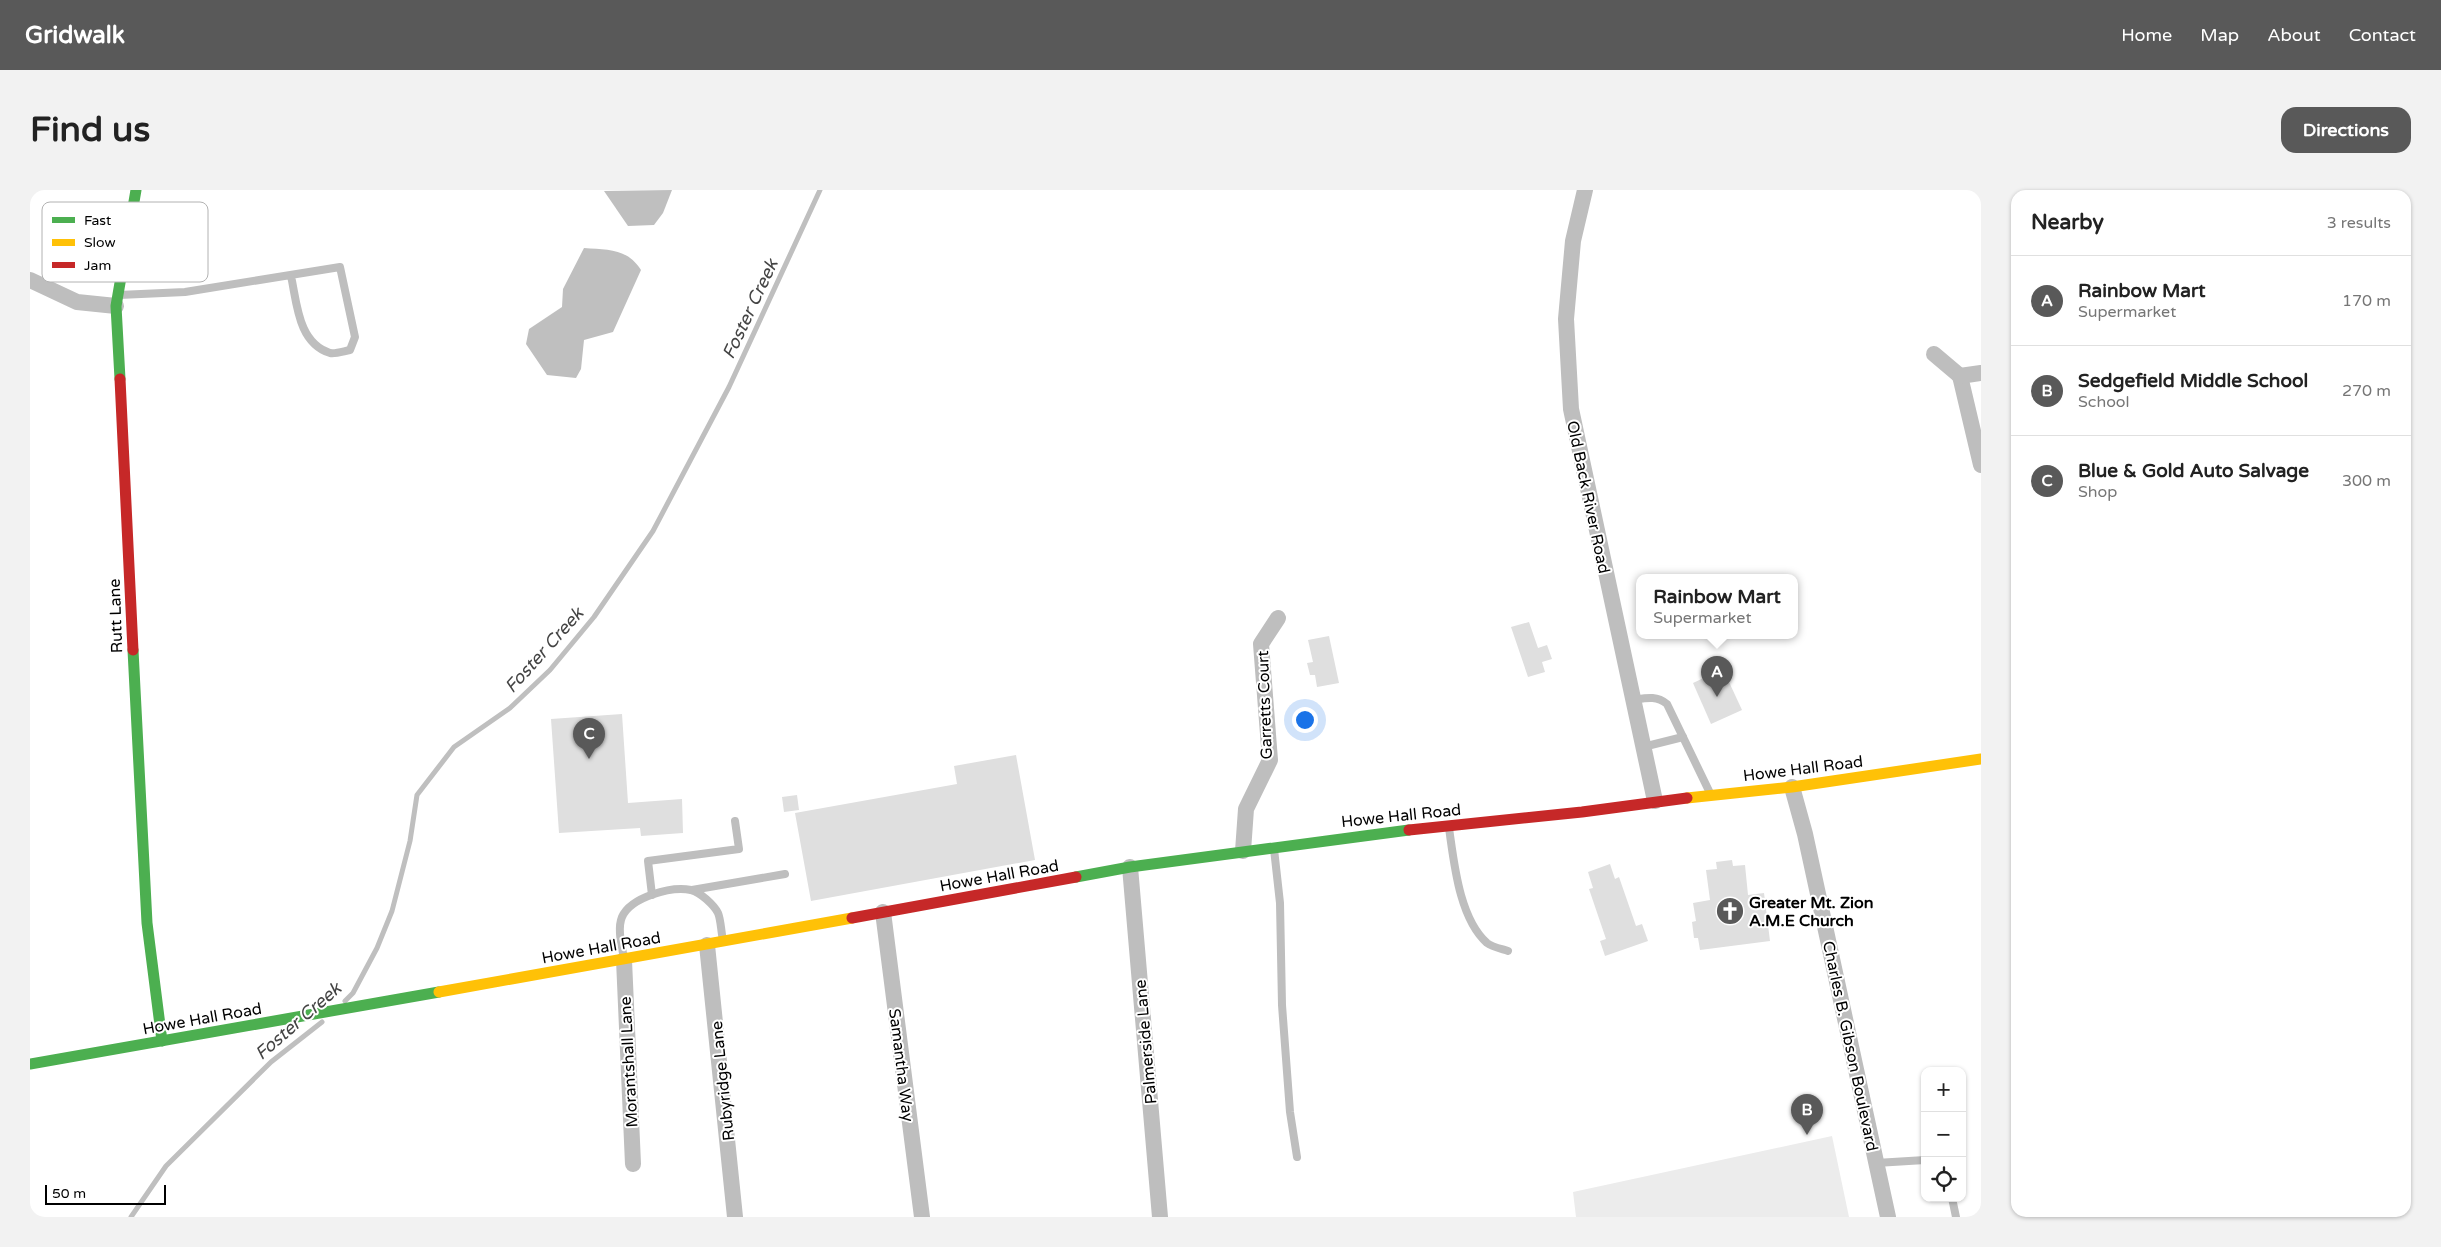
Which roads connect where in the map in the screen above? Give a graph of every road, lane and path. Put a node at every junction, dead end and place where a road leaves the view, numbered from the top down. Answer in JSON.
{"nodes":[{"id":1,"x":1585,"y":190,"type":"edge"},
{"id":2,"x":291,"y":276,"type":"junction"},
{"id":3,"x":30,"y":280,"type":"edge"},
{"id":4,"x":119,"y":282,"type":"edge"},
{"id":5,"x":116,"y":300,"type":"junction"},
{"id":6,"x":1934,"y":354,"type":"dead end"},
{"id":7,"x":1981,"y":374,"type":"edge"},
{"id":8,"x":1960,"y":376,"type":"junction"},
{"id":9,"x":1981,"y":465,"type":"edge"},
{"id":10,"x":1278,"y":618,"type":"dead end"},
{"id":11,"x":1632,"y":700,"type":"junction"},
{"id":12,"x":1683,"y":737,"type":"junction"},
{"id":13,"x":1643,"y":747,"type":"junction"},
{"id":14,"x":1981,"y":759,"type":"edge"},
{"id":15,"x":1792,"y":787,"type":"junction"},
{"id":16,"x":1711,"y":796,"type":"junction"},
{"id":17,"x":1655,"y":802,"type":"junction"},
{"id":18,"x":735,"y":821,"type":"dead end"},
{"id":19,"x":1449,"y":826,"type":"junction"},
{"id":20,"x":1274,"y":847,"type":"junction"},
{"id":21,"x":1243,"y":851,"type":"junction"},
{"id":22,"x":1130,"y":867,"type":"junction"},
{"id":23,"x":785,"y":874,"type":"dead end"},
{"id":24,"x":692,"y":890,"type":"junction"},
{"id":25,"x":652,"y":895,"type":"junction"},
{"id":26,"x":883,"y":912,"type":"junction"},
{"id":27,"x":715,"y":943,"type":"junction"},
{"id":28,"x":1508,"y":951,"type":"dead end"},
{"id":29,"x":624,"y":960,"type":"junction"},
{"id":30,"x":162,"y":1041,"type":"junction"},
{"id":31,"x":30,"y":1064,"type":"edge"},
{"id":32,"x":1297,"y":1157,"type":"dead end"},
{"id":33,"x":1921,"y":1160,"type":"edge"},
{"id":34,"x":1876,"y":1163,"type":"junction"},
{"id":35,"x":633,"y":1164,"type":"dead end"},
{"id":36,"x":1953,"y":1202,"type":"edge"},
{"id":37,"x":735,"y":1217,"type":"edge"},
{"id":38,"x":922,"y":1217,"type":"edge"},
{"id":39,"x":1160,"y":1217,"type":"edge"},
{"id":40,"x":1888,"y":1217,"type":"edge"},
{"id":41,"x":1956,"y":1217,"type":"edge"}],
"edges":[{"from":1,"to":11,"type":"street","name":"Old Back River Road"},
{"from":2,"to":2,"type":"lane"},
{"from":2,"to":5,"type":"lane"},
{"from":3,"to":5,"type":"street"},
{"from":4,"to":5,"type":"street","name":"Rutt Lane"},
{"from":5,"to":30,"type":"street","name":"Rutt Lane"},
{"from":6,"to":8,"type":"street"},
{"from":7,"to":8,"type":"street"},
{"from":8,"to":9,"type":"street"},
{"from":10,"to":21,"type":"street","name":"Garretts Court"},
{"from":11,"to":12,"type":"lane"},
{"from":11,"to":13,"type":"street","name":"Old Back River Road"},
{"from":12,"to":13,"type":"lane"},
{"from":12,"to":16,"type":"lane"},
{"from":13,"to":17,"type":"street","name":"Old Back River Road"},
{"from":14,"to":15,"type":"street","name":"Howe Hall Road"},
{"from":15,"to":16,"type":"street","name":"Howe Hall Road"},
{"from":15,"to":34,"type":"street","name":"Charles B. Gibson Boulevard"},
{"from":16,"to":17,"type":"street","name":"Howe Hall Road"},
{"from":17,"to":19,"type":"street","name":"Howe Hall Road"},
{"from":18,"to":25,"type":"lane"},
{"from":19,"to":20,"type":"street","name":"Howe Hall Road"},
{"from":19,"to":28,"type":"lane"},
{"from":20,"to":21,"type":"street","name":"Howe Hall Road"},
{"from":20,"to":32,"type":"lane"},
{"from":21,"to":22,"type":"street","name":"Howe Hall Road"},
{"from":22,"to":26,"type":"street","name":"Howe Hall Road"},
{"from":22,"to":39,"type":"street","name":"Palmerside Lane"},
{"from":23,"to":24,"type":"lane"},
{"from":24,"to":25,"type":"lane"},
{"from":24,"to":27,"type":"lane"},
{"from":25,"to":29,"type":"lane"},
{"from":26,"to":27,"type":"street","name":"Howe Hall Road"},
{"from":26,"to":38,"type":"street","name":"Samantha Way"},
{"from":27,"to":29,"type":"street","name":"Howe Hall Road"},
{"from":27,"to":37,"type":"street","name":"Rubyridge Lane"},
{"from":29,"to":30,"type":"street","name":"Howe Hall Road"},
{"from":29,"to":35,"type":"street","name":"Morantshall Lane"},
{"from":30,"to":31,"type":"street","name":"Howe Hall Road"},
{"from":33,"to":34,"type":"lane"},
{"from":34,"to":40,"type":"street","name":"Charles B. Gibson Boulevard"},
{"from":36,"to":41,"type":"lane"}]}
